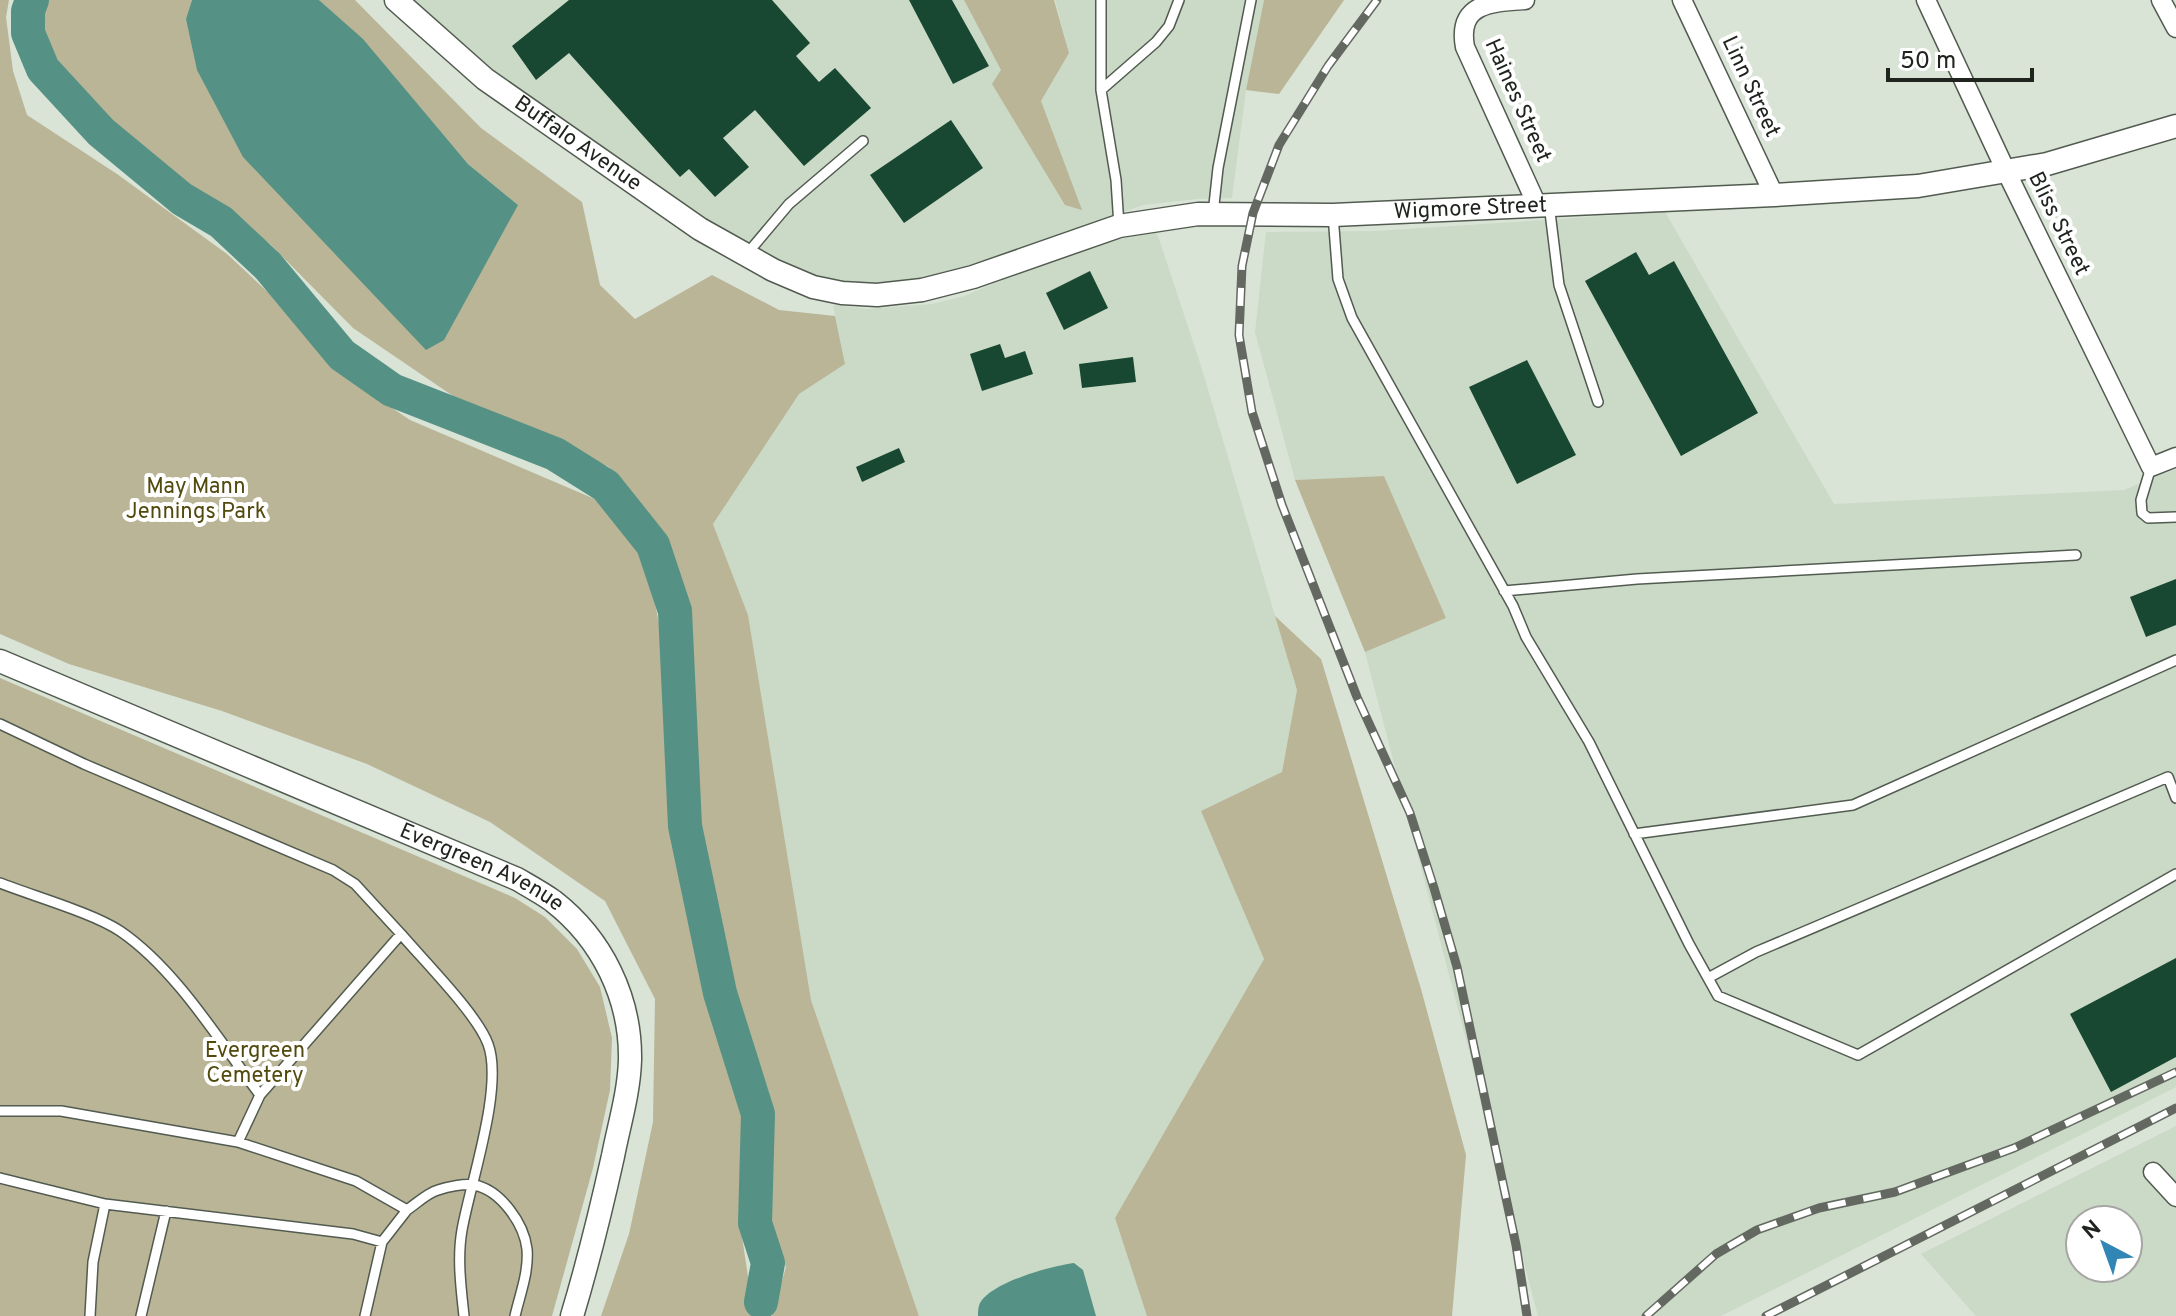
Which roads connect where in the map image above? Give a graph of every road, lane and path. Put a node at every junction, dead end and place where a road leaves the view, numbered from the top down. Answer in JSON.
{"nodes":[{"id":1,"x":1101,"y":0,"type":"edge"},
{"id":2,"x":1179,"y":0,"type":"edge"},
{"id":3,"x":1251,"y":0,"type":"edge"},
{"id":4,"x":1525,"y":0,"type":"edge"},
{"id":5,"x":1682,"y":0,"type":"edge"},
{"id":6,"x":1926,"y":0,"type":"edge"},
{"id":7,"x":2161,"y":0,"type":"edge"},
{"id":8,"x":407,"y":3,"type":"edge"},
{"id":9,"x":2176,"y":28,"type":"edge"},
{"id":10,"x":1101,"y":90,"type":"junction"},
{"id":11,"x":2176,"y":126,"type":"edge"},
{"id":12,"x":863,"y":141,"type":"dead end"},
{"id":13,"x":2006,"y":171,"type":"junction"},
{"id":14,"x":1774,"y":195,"type":"junction"},
{"id":15,"x":1543,"y":204,"type":"junction"},
{"id":16,"x":1213,"y":214,"type":"junction"},
{"id":17,"x":1333,"y":215,"type":"junction"},
{"id":18,"x":1119,"y":226,"type":"junction"},
{"id":19,"x":746,"y":255,"type":"junction"},
{"id":20,"x":773,"y":270,"type":"joint"},
{"id":21,"x":1598,"y":402,"type":"dead end"},
{"id":22,"x":2176,"y":457,"type":"edge"},
{"id":23,"x":2151,"y":467,"type":"junction"},
{"id":24,"x":2176,"y":517,"type":"edge"},
{"id":25,"x":2076,"y":555,"type":"dead end"},
{"id":26,"x":1504,"y":591,"type":"junction"},
{"id":27,"x":2176,"y":660,"type":"edge"},
{"id":28,"x":0,"y":661,"type":"edge"},
{"id":29,"x":0,"y":724,"type":"edge"},
{"id":30,"x":2172,"y":775,"type":"edge"},
{"id":31,"x":2176,"y":798,"type":"edge"},
{"id":32,"x":1634,"y":834,"type":"junction"},
{"id":33,"x":2176,"y":874,"type":"edge"},
{"id":34,"x":0,"y":883,"type":"edge"},
{"id":35,"x":401,"y":934,"type":"junction"},
{"id":36,"x":1708,"y":978,"type":"junction"},
{"id":37,"x":260,"y":1095,"type":"junction"},
{"id":38,"x":0,"y":1111,"type":"edge"},
{"id":39,"x":238,"y":1142,"type":"junction"},
{"id":40,"x":2153,"y":1172,"type":"dead end"},
{"id":41,"x":0,"y":1178,"type":"edge"},
{"id":42,"x":474,"y":1184,"type":"junction"},
{"id":43,"x":2176,"y":1197,"type":"edge"},
{"id":44,"x":105,"y":1204,"type":"junction"},
{"id":45,"x":407,"y":1210,"type":"junction"},
{"id":46,"x":166,"y":1211,"type":"junction"},
{"id":47,"x":382,"y":1242,"type":"junction"},
{"id":48,"x":90,"y":1316,"type":"edge"},
{"id":49,"x":141,"y":1316,"type":"edge"},
{"id":50,"x":365,"y":1316,"type":"edge"},
{"id":51,"x":464,"y":1316,"type":"edge"},
{"id":52,"x":515,"y":1316,"type":"edge"},
{"id":53,"x":572,"y":1316,"type":"edge"}],
"edges":[{"from":1,"to":10,"type":"lane"},
{"from":2,"to":10,"type":"lane"},
{"from":3,"to":16,"type":"lane"},
{"from":4,"to":15,"type":"street","name":"Haines Street"},
{"from":5,"to":14,"type":"street","name":"Linn Street"},
{"from":6,"to":13,"type":"street","name":"Bliss Street"},
{"from":7,"to":9,"type":"street"},
{"from":8,"to":19,"type":"street","name":"Buffalo Avenue"},
{"from":10,"to":18,"type":"lane"},
{"from":11,"to":13,"type":"street","name":"Wigmore Street"},
{"from":12,"to":19,"type":"lane"},
{"from":13,"to":14,"type":"street","name":"Wigmore Street"},
{"from":13,"to":23,"type":"street","name":"Bliss Street"},
{"from":14,"to":15,"type":"street","name":"Wigmore Street"},
{"from":15,"to":17,"type":"street","name":"Wigmore Street"},
{"from":15,"to":21,"type":"lane"},
{"from":16,"to":17,"type":"street","name":"Wigmore Street"},
{"from":16,"to":18,"type":"street","name":"Wigmore Street"},
{"from":17,"to":26,"type":"lane"},
{"from":18,"to":20,"type":"street","name":"Wigmore Street"},
{"from":19,"to":20,"type":"street","name":"Buffalo Avenue"},
{"from":22,"to":23,"type":"street"},
{"from":23,"to":24,"type":"lane"},
{"from":25,"to":26,"type":"lane"},
{"from":26,"to":32,"type":"lane"},
{"from":27,"to":32,"type":"lane"},
{"from":28,"to":53,"type":"street","name":"Evergreen Avenue"},
{"from":29,"to":35,"type":"lane"},
{"from":30,"to":31,"type":"lane"},
{"from":30,"to":36,"type":"lane"},
{"from":32,"to":36,"type":"lane"},
{"from":33,"to":36,"type":"lane"},
{"from":34,"to":37,"type":"lane"},
{"from":35,"to":37,"type":"lane"},
{"from":35,"to":42,"type":"lane"},
{"from":37,"to":39,"type":"lane"},
{"from":38,"to":39,"type":"lane"},
{"from":39,"to":45,"type":"lane"},
{"from":40,"to":43,"type":"street"},
{"from":41,"to":44,"type":"lane"},
{"from":42,"to":45,"type":"lane"},
{"from":42,"to":51,"type":"lane"},
{"from":42,"to":52,"type":"lane"},
{"from":44,"to":46,"type":"lane"},
{"from":44,"to":48,"type":"lane"},
{"from":45,"to":47,"type":"lane"},
{"from":46,"to":47,"type":"lane"},
{"from":46,"to":49,"type":"lane"},
{"from":47,"to":50,"type":"lane"}]}
